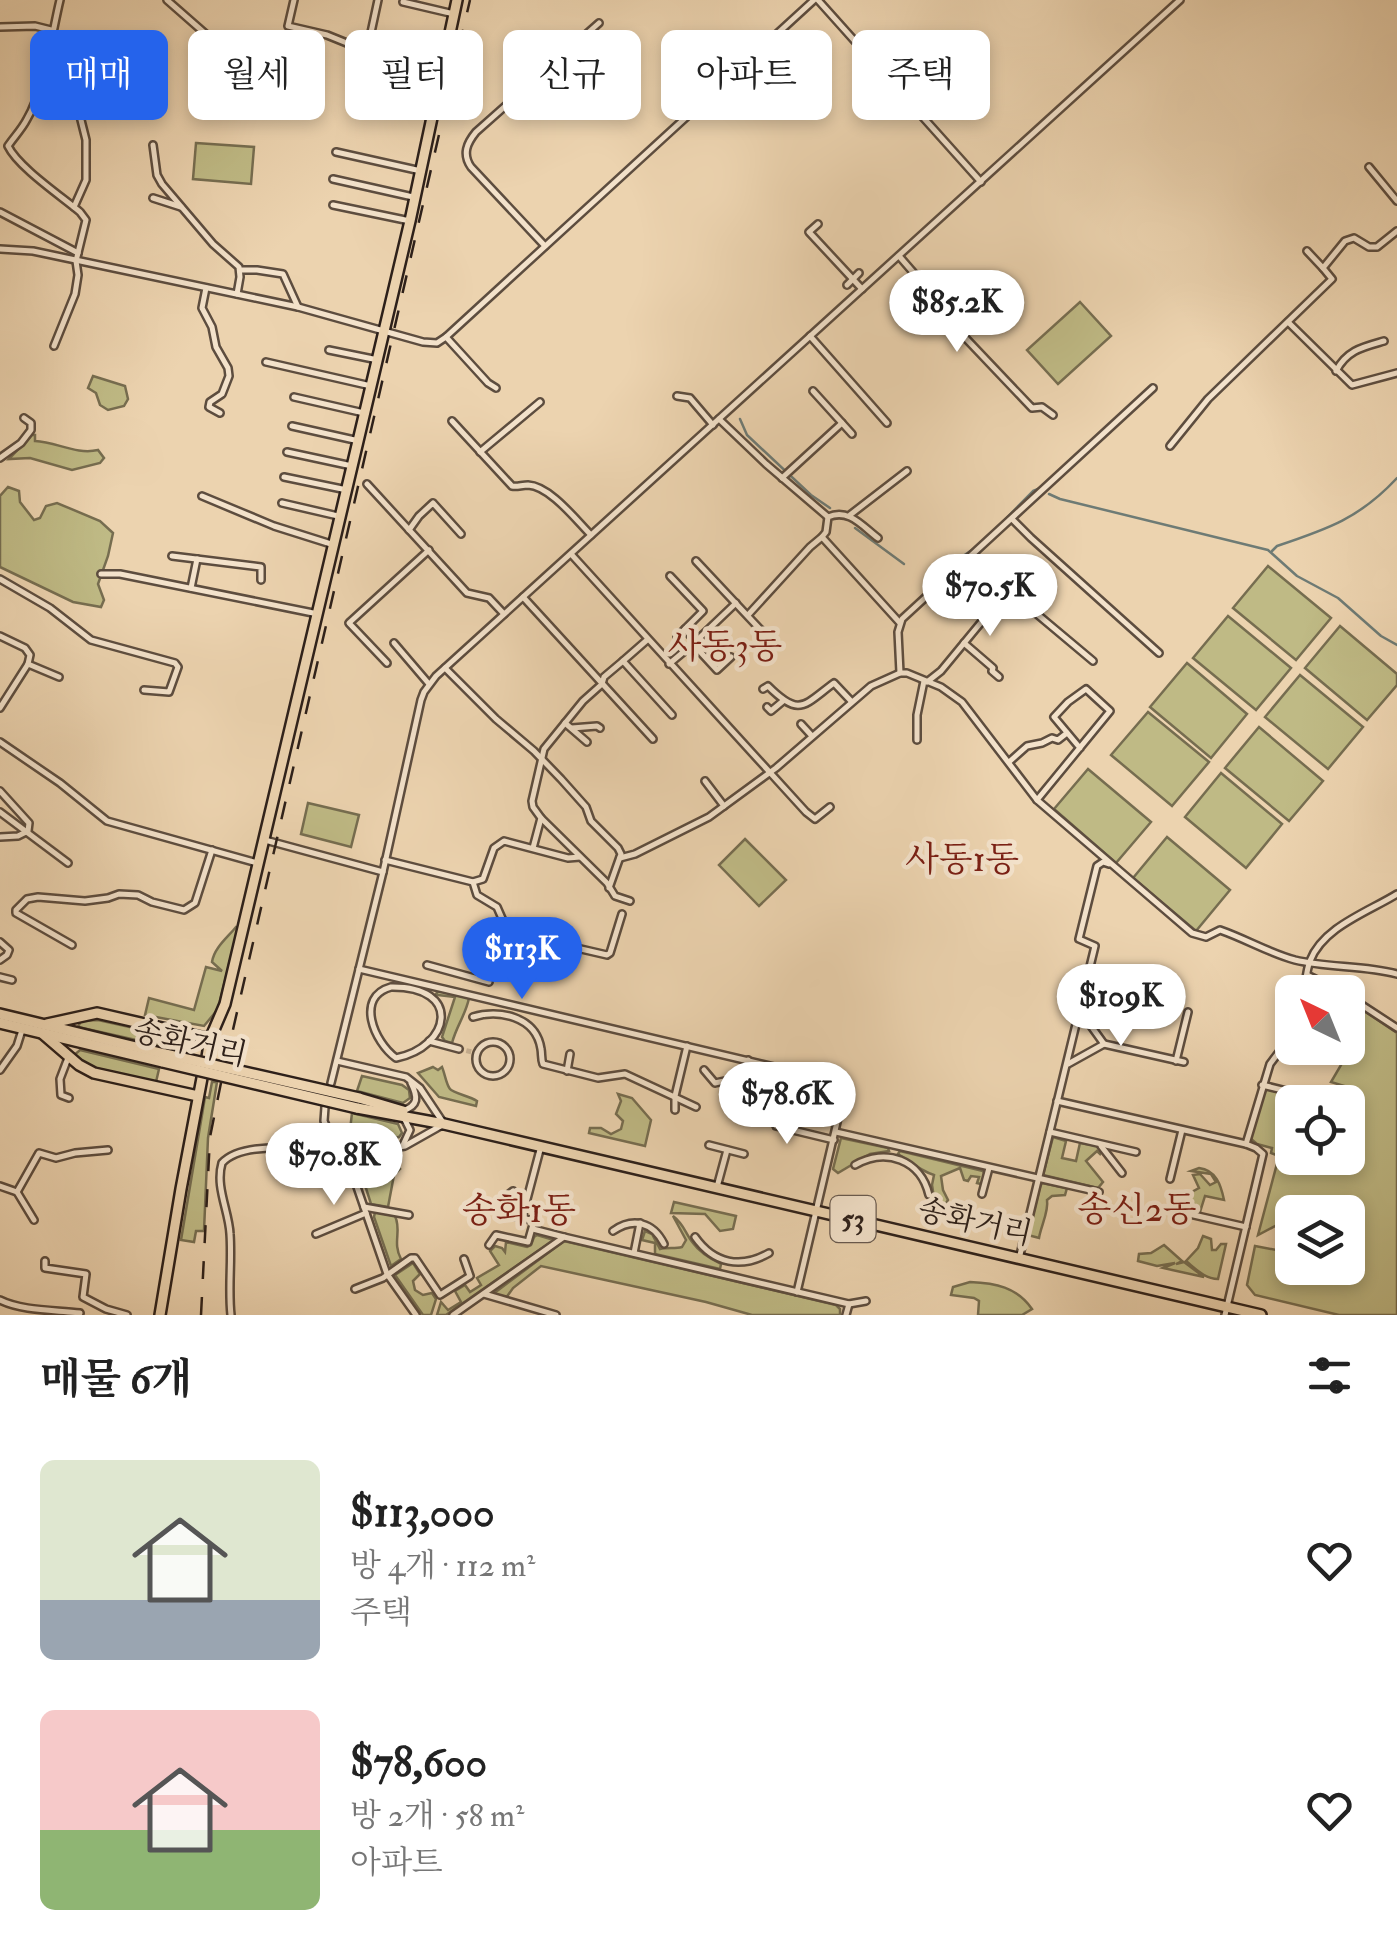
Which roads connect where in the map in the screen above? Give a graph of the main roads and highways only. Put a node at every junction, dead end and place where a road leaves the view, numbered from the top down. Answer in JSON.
{"nodes":[{"id":1,"x":457,"y":0,"type":"edge"},
{"id":2,"x":0,"y":1014,"type":"edge"},
{"id":3,"x":76,"y":1016,"type":"junction"},
{"id":4,"x":0,"y":1023,"type":"edge"},
{"id":5,"x":24,"y":1024,"type":"junction"},
{"id":6,"x":44,"y":1029,"type":"junction"},
{"id":7,"x":74,"y":1036,"type":"junction"},
{"id":8,"x":210,"y":1039,"type":"junction"},
{"id":9,"x":68,"y":1057,"type":"junction"},
{"id":10,"x":207,"y":1057,"type":"dead end"},
{"id":11,"x":202,"y":1078,"type":"dead end"},
{"id":12,"x":198,"y":1096,"type":"junction"},
{"id":13,"x":1226,"y":1311,"type":"edge"},
{"id":14,"x":160,"y":1315,"type":"edge"},
{"id":15,"x":1261,"y":1315,"type":"edge"}],
"edges":[{"from":1,"to":8,"type":"main road"},
{"from":2,"to":5,"type":"main road","number":"53"},
{"from":3,"to":6,"type":"main road"},
{"from":3,"to":7,"type":"main road"},
{"from":3,"to":8,"type":"main road"},
{"from":4,"to":5,"type":"main road","number":"53"},
{"from":5,"to":6,"type":"main road","number":"53"},
{"from":6,"to":7,"type":"main road","name":"송화거리","number":"53"},
{"from":6,"to":9,"type":"main road"},
{"from":7,"to":9,"type":"main road"},
{"from":7,"to":13,"type":"main road","name":"송화거리","number":"53","bridge":true},
{"from":8,"to":10,"type":"main road"},
{"from":9,"to":12,"type":"main road"},
{"from":11,"to":12,"type":"main road"},
{"from":12,"to":14,"type":"main road"},
{"from":13,"to":15,"type":"main road","name":"송화거리","number":"53"}]}
